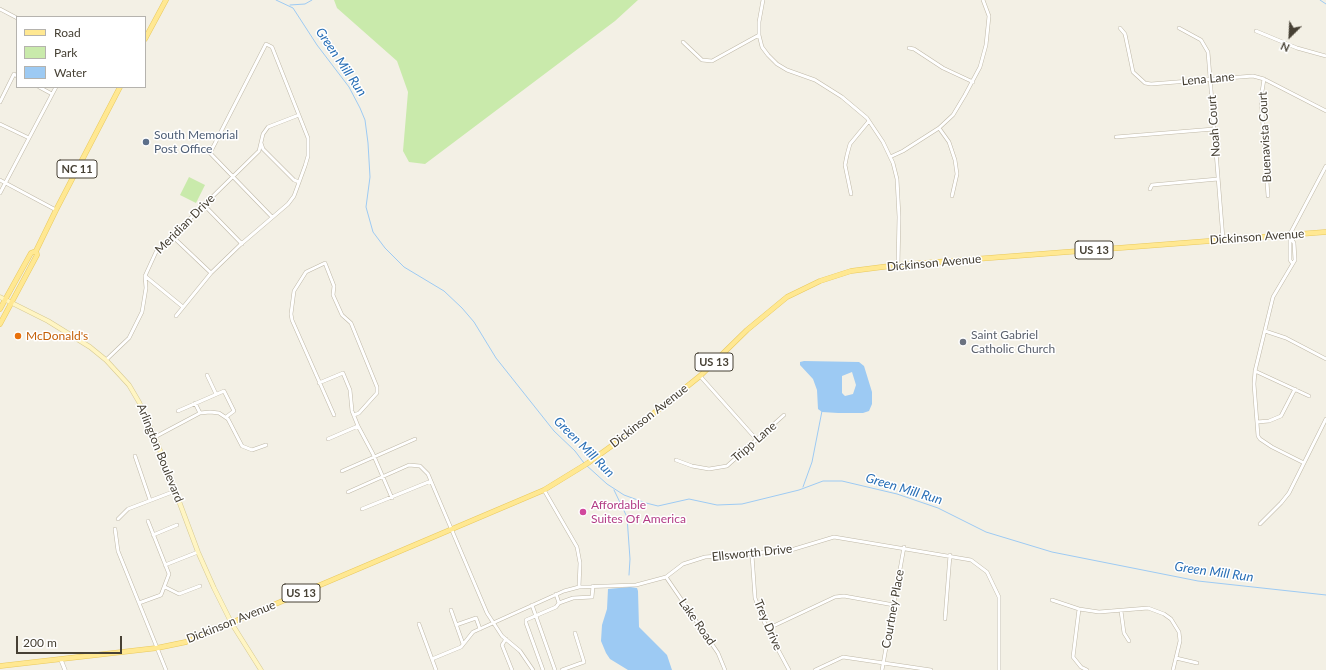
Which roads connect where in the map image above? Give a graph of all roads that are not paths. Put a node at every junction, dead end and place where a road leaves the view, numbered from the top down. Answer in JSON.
{"nodes":[{"id":1,"x":166,"y":0,"type":"edge"},
{"id":2,"x":762,"y":0,"type":"edge"},
{"id":3,"x":983,"y":0,"type":"edge"},
{"id":4,"x":0,"y":9,"type":"edge"},
{"id":5,"x":16,"y":17,"type":"edge"},
{"id":6,"x":1120,"y":28,"type":"dead end"},
{"id":7,"x":1179,"y":28,"type":"dead end"},
{"id":8,"x":1256,"y":31,"type":"dead end"},
{"id":9,"x":759,"y":35,"type":"junction"},
{"id":10,"x":146,"y":37,"type":"edge"},
{"id":11,"x":682,"y":42,"type":"dead end"},
{"id":12,"x":908,"y":48,"type":"dead end"},
{"id":13,"x":1326,"y":56,"type":"edge"},
{"id":14,"x":16,"y":75,"type":"edge"},
{"id":15,"x":1210,"y":79,"type":"junction"},
{"id":16,"x":1264,"y":79,"type":"junction"},
{"id":17,"x":973,"y":82,"type":"junction"},
{"id":18,"x":41,"y":88,"type":"edge"},
{"id":19,"x":55,"y":88,"type":"edge"},
{"id":20,"x":119,"y":88,"type":"edge"},
{"id":21,"x":52,"y":94,"type":"junction"},
{"id":22,"x":0,"y":102,"type":"edge"},
{"id":23,"x":1326,"y":111,"type":"edge"},
{"id":24,"x":299,"y":114,"type":"junction"},
{"id":25,"x":869,"y":122,"type":"junction"},
{"id":26,"x":0,"y":124,"type":"edge"},
{"id":27,"x":939,"y":128,"type":"junction"},
{"id":28,"x":1214,"y":129,"type":"junction"},
{"id":29,"x":1116,"y":137,"type":"dead end"},
{"id":30,"x":28,"y":138,"type":"junction"},
{"id":31,"x":261,"y":143,"type":"junction"},
{"id":32,"x":890,"y":157,"type":"junction"},
{"id":33,"x":1326,"y":166,"type":"edge"},
{"id":34,"x":233,"y":176,"type":"junction"},
{"id":35,"x":1218,"y":179,"type":"junction"},
{"id":36,"x":0,"y":180,"type":"edge"},
{"id":37,"x":5,"y":182,"type":"junction"},
{"id":38,"x":299,"y":182,"type":"junction"},
{"id":39,"x":1150,"y":189,"type":"dead end"},
{"id":40,"x":0,"y":193,"type":"edge"},
{"id":41,"x":851,"y":194,"type":"dead end"},
{"id":42,"x":952,"y":196,"type":"dead end"},
{"id":43,"x":1268,"y":196,"type":"dead end"},
{"id":44,"x":204,"y":205,"type":"junction"},
{"id":45,"x":56,"y":210,"type":"junction"},
{"id":46,"x":272,"y":217,"type":"junction"},
{"id":47,"x":1326,"y":232,"type":"edge"},
{"id":48,"x":172,"y":236,"type":"junction"},
{"id":49,"x":1290,"y":236,"type":"junction"},
{"id":50,"x":1223,"y":239,"type":"junction"},
{"id":51,"x":242,"y":244,"type":"junction"},
{"id":52,"x":36,"y":251,"type":"junction"},
{"id":53,"x":898,"y":265,"type":"junction"},
{"id":54,"x":211,"y":273,"type":"junction"},
{"id":55,"x":145,"y":276,"type":"junction"},
{"id":56,"x":0,"y":297,"type":"edge"},
{"id":57,"x":5,"y":299,"type":"junction"},
{"id":58,"x":12,"y":303,"type":"junction"},
{"id":59,"x":183,"y":307,"type":"junction"},
{"id":60,"x":0,"y":309,"type":"edge"},
{"id":61,"x":176,"y":316,"type":"dead end"},
{"id":62,"x":0,"y":324,"type":"edge"},
{"id":63,"x":1265,"y":331,"type":"junction"},
{"id":64,"x":1326,"y":359,"type":"edge"},
{"id":65,"x":106,"y":360,"type":"junction"},
{"id":66,"x":1255,"y":371,"type":"junction"},
{"id":67,"x":207,"y":375,"type":"dead end"},
{"id":68,"x":700,"y":376,"type":"junction"},
{"id":69,"x":319,"y":383,"type":"junction"},
{"id":70,"x":1295,"y":390,"type":"junction"},
{"id":71,"x":216,"y":394,"type":"junction"},
{"id":72,"x":1309,"y":396,"type":"dead end"},
{"id":73,"x":195,"y":403,"type":"junction"},
{"id":74,"x":178,"y":411,"type":"dead end"},
{"id":75,"x":200,"y":413,"type":"junction"},
{"id":76,"x":354,"y":415,"type":"junction"},
{"id":77,"x":784,"y":415,"type":"dead end"},
{"id":78,"x":334,"y":416,"type":"dead end"},
{"id":79,"x":226,"y":417,"type":"junction"},
{"id":80,"x":1326,"y":419,"type":"edge"},
{"id":81,"x":1257,"y":422,"type":"junction"},
{"id":82,"x":358,"y":426,"type":"junction"},
{"id":83,"x":155,"y":437,"type":"junction"},
{"id":84,"x":328,"y":439,"type":"dead end"},
{"id":85,"x":415,"y":439,"type":"dead end"},
{"id":86,"x":757,"y":440,"type":"junction"},
{"id":87,"x":266,"y":445,"type":"dead end"},
{"id":88,"x":135,"y":456,"type":"dead end"},
{"id":89,"x":375,"y":458,"type":"junction"},
{"id":90,"x":676,"y":460,"type":"dead end"},
{"id":91,"x":1304,"y":463,"type":"junction"},
{"id":92,"x":342,"y":471,"type":"dead end"},
{"id":93,"x":383,"y":477,"type":"junction"},
{"id":94,"x":431,"y":482,"type":"junction"},
{"id":95,"x":544,"y":490,"type":"junction"},
{"id":96,"x":175,"y":491,"type":"junction"},
{"id":97,"x":348,"y":492,"type":"dead end"},
{"id":98,"x":392,"y":498,"type":"junction"},
{"id":99,"x":150,"y":500,"type":"junction"},
{"id":100,"x":362,"y":509,"type":"dead end"},
{"id":101,"x":118,"y":519,"type":"dead end"},
{"id":102,"x":148,"y":521,"type":"dead end"},
{"id":103,"x":1260,"y":524,"type":"dead end"},
{"id":104,"x":177,"y":525,"type":"dead end"},
{"id":105,"x":115,"y":529,"type":"dead end"},
{"id":106,"x":452,"y":529,"type":"junction"},
{"id":107,"x":153,"y":535,"type":"junction"},
{"id":108,"x":904,"y":547,"type":"junction"},
{"id":109,"x":198,"y":552,"type":"junction"},
{"id":110,"x":752,"y":555,"type":"junction"},
{"id":111,"x":950,"y":555,"type":"junction"},
{"id":112,"x":165,"y":565,"type":"junction"},
{"id":113,"x":666,"y":577,"type":"junction"},
{"id":114,"x":200,"y":586,"type":"dead end"},
{"id":115,"x":593,"y":586,"type":"junction"},
{"id":116,"x":165,"y":587,"type":"junction"},
{"id":117,"x":579,"y":587,"type":"junction"},
{"id":118,"x":556,"y":594,"type":"junction"},
{"id":119,"x":1052,"y":600,"type":"dead end"},
{"id":120,"x":139,"y":603,"type":"junction"},
{"id":121,"x":559,"y":603,"type":"junction"},
{"id":122,"x":532,"y":605,"type":"junction"},
{"id":123,"x":894,"y":605,"type":"junction"},
{"id":124,"x":1079,"y":609,"type":"junction"},
{"id":125,"x":451,"y":610,"type":"dead end"},
{"id":126,"x":1121,"y":611,"type":"junction"},
{"id":127,"x":536,"y":616,"type":"junction"},
{"id":128,"x":945,"y":619,"type":"dead end"},
{"id":129,"x":493,"y":623,"type":"junction"},
{"id":130,"x":232,"y":624,"type":"junction"},
{"id":131,"x":419,"y":624,"type":"dead end"},
{"id":132,"x":456,"y":626,"type":"junction"},
{"id":133,"x":767,"y":628,"type":"junction"},
{"id":134,"x":480,"y":629,"type":"junction"},
{"id":135,"x":575,"y":633,"type":"dead end"},
{"id":136,"x":506,"y":639,"type":"junction"},
{"id":137,"x":1129,"y":642,"type":"dead end"},
{"id":138,"x":463,"y":644,"type":"junction"},
{"id":139,"x":157,"y":648,"type":"junction"},
{"id":140,"x":432,"y":658,"type":"junction"},
{"id":141,"x":1176,"y":658,"type":"junction"},
{"id":142,"x":62,"y":660,"type":"junction"},
{"id":143,"x":884,"y":662,"type":"junction"},
{"id":144,"x":1197,"y":663,"type":"dead end"},
{"id":145,"x":0,"y":666,"type":"edge"},
{"id":146,"x":65,"y":670,"type":"edge"},
{"id":147,"x":166,"y":670,"type":"edge"},
{"id":148,"x":261,"y":670,"type":"edge"},
{"id":149,"x":436,"y":670,"type":"edge"},
{"id":150,"x":512,"y":670,"type":"edge"},
{"id":151,"x":533,"y":670,"type":"edge"},
{"id":152,"x":543,"y":670,"type":"edge"},
{"id":153,"x":555,"y":670,"type":"edge"},
{"id":154,"x":562,"y":670,"type":"edge"},
{"id":155,"x":725,"y":670,"type":"edge"},
{"id":156,"x":789,"y":670,"type":"edge"},
{"id":157,"x":815,"y":670,"type":"edge"},
{"id":158,"x":882,"y":670,"type":"edge"},
{"id":159,"x":931,"y":670,"type":"edge"},
{"id":160,"x":999,"y":670,"type":"edge"},
{"id":161,"x":1087,"y":670,"type":"edge"},
{"id":162,"x":1173,"y":670,"type":"edge"}],
"edges":[{"from":1,"to":10,"type":"main road"},
{"from":2,"to":9,"type":"street"},
{"from":3,"to":17,"type":"street"},
{"from":4,"to":5,"type":"street"},
{"from":6,"to":15,"type":"street","name":"Lena Lane"},
{"from":7,"to":15,"type":"street","name":"Noah Court"},
{"from":8,"to":13,"type":"street"},
{"from":9,"to":11,"type":"street"},
{"from":9,"to":25,"type":"street"},
{"from":12,"to":17,"type":"street"},
{"from":14,"to":22,"type":"street"},
{"from":15,"to":16,"type":"street","name":"Lena Lane"},
{"from":15,"to":28,"type":"street","name":"Noah Court"},
{"from":16,"to":23,"type":"street","name":"Lena Lane"},
{"from":16,"to":43,"type":"street","name":"Buenavista Court"},
{"from":17,"to":27,"type":"street"},
{"from":18,"to":21,"type":"street"},
{"from":19,"to":21,"type":"street"},
{"from":20,"to":45,"type":"main road","number":"NC 11"},
{"from":21,"to":30,"type":"street"},
{"from":24,"to":31,"type":"street","name":"Meridian Drive"},
{"from":24,"to":34,"type":"street"},
{"from":24,"to":38,"type":"street"},
{"from":25,"to":32,"type":"street"},
{"from":25,"to":41,"type":"street"},
{"from":26,"to":30,"type":"street"},
{"from":27,"to":32,"type":"street"},
{"from":27,"to":42,"type":"street"},
{"from":28,"to":29,"type":"street"},
{"from":28,"to":35,"type":"street","name":"Noah Court"},
{"from":30,"to":37,"type":"street"},
{"from":31,"to":34,"type":"street","name":"Meridian Drive"},
{"from":31,"to":38,"type":"street"},
{"from":32,"to":53,"type":"street"},
{"from":33,"to":49,"type":"street"},
{"from":34,"to":44,"type":"street","name":"Meridian Drive"},
{"from":34,"to":46,"type":"street"},
{"from":35,"to":39,"type":"street"},
{"from":35,"to":50,"type":"street","name":"Noah Court"},
{"from":36,"to":37,"type":"street"},
{"from":37,"to":40,"type":"street"},
{"from":37,"to":45,"type":"street"},
{"from":38,"to":46,"type":"street"},
{"from":44,"to":48,"type":"street","name":"Meridian Drive"},
{"from":44,"to":51,"type":"street"},
{"from":45,"to":52,"type":"main road","number":"NC 11"},
{"from":46,"to":51,"type":"street"},
{"from":47,"to":49,"type":"main road","name":"Dickinson Avenue","number":"US 13"},
{"from":48,"to":54,"type":"street"},
{"from":48,"to":55,"type":"street","name":"Meridian Drive"},
{"from":49,"to":50,"type":"main road","name":"Dickinson Avenue","number":"US 13"},
{"from":49,"to":63,"type":"street"},
{"from":50,"to":53,"type":"main road","name":"Dickinson Avenue","number":"US 13"},
{"from":51,"to":54,"type":"street"},
{"from":52,"to":57,"type":"main road","number":"NC 11"},
{"from":52,"to":58,"type":"main road","number":"NC 11"},
{"from":53,"to":68,"type":"main road","name":"Dickinson Avenue","number":"US 13"},
{"from":54,"to":59,"type":"street"},
{"from":55,"to":59,"type":"street"},
{"from":55,"to":65,"type":"street","name":"Meridian Drive"},
{"from":56,"to":57,"type":"main road","name":"Arlington Boulevard"},
{"from":57,"to":58,"type":"main road","name":"Arlington Boulevard"},
{"from":57,"to":60,"type":"main road","number":"NC 11"},
{"from":58,"to":62,"type":"main road","number":"NC 11"},
{"from":58,"to":65,"type":"main road","name":"Arlington Boulevard"},
{"from":59,"to":61,"type":"street"},
{"from":63,"to":64,"type":"street"},
{"from":63,"to":66,"type":"street"},
{"from":65,"to":83,"type":"main road","name":"Arlington Boulevard"},
{"from":66,"to":70,"type":"street"},
{"from":66,"to":81,"type":"street"},
{"from":67,"to":71,"type":"street"},
{"from":68,"to":86,"type":"street"},
{"from":68,"to":95,"type":"main road","name":"Dickinson Avenue","number":"US 13"},
{"from":69,"to":76,"type":"street"},
{"from":69,"to":76,"type":"street"},
{"from":69,"to":78,"type":"street"},
{"from":70,"to":72,"type":"street"},
{"from":70,"to":81,"type":"street"},
{"from":71,"to":73,"type":"street"},
{"from":71,"to":79,"type":"street"},
{"from":73,"to":74,"type":"street"},
{"from":73,"to":75,"type":"street"},
{"from":75,"to":79,"type":"street"},
{"from":75,"to":83,"type":"street"},
{"from":76,"to":82,"type":"street"},
{"from":77,"to":86,"type":"street","name":"Tripp Lane"},
{"from":79,"to":87,"type":"street"},
{"from":80,"to":91,"type":"street"},
{"from":81,"to":91,"type":"street"},
{"from":82,"to":84,"type":"street"},
{"from":82,"to":89,"type":"street"},
{"from":83,"to":96,"type":"main road","name":"Arlington Boulevard"},
{"from":85,"to":89,"type":"street"},
{"from":86,"to":90,"type":"street","name":"Tripp Lane"},
{"from":88,"to":99,"type":"street"},
{"from":89,"to":92,"type":"street"},
{"from":89,"to":93,"type":"street"},
{"from":91,"to":103,"type":"street"},
{"from":93,"to":94,"type":"street"},
{"from":93,"to":97,"type":"street"},
{"from":93,"to":98,"type":"street"},
{"from":94,"to":98,"type":"street"},
{"from":94,"to":106,"type":"street"},
{"from":95,"to":106,"type":"main road","name":"Dickinson Avenue","number":"US 13"},
{"from":95,"to":117,"type":"street"},
{"from":96,"to":99,"type":"street"},
{"from":96,"to":109,"type":"main road","name":"Arlington Boulevard"},
{"from":98,"to":100,"type":"street"},
{"from":99,"to":101,"type":"street"},
{"from":102,"to":107,"type":"street"},
{"from":104,"to":107,"type":"street"},
{"from":105,"to":120,"type":"street"},
{"from":106,"to":129,"type":"street"},
{"from":106,"to":130,"type":"main road","name":"Dickinson Avenue","number":"US 13"},
{"from":107,"to":112,"type":"street"},
{"from":108,"to":110,"type":"street","name":"Ellsworth Drive"},
{"from":108,"to":111,"type":"street","name":"Ellsworth Drive"},
{"from":108,"to":123,"type":"street","name":"Courtney Place"},
{"from":109,"to":112,"type":"street"},
{"from":109,"to":130,"type":"main road","name":"Arlington Boulevard"},
{"from":110,"to":113,"type":"street","name":"Ellsworth Drive"},
{"from":110,"to":133,"type":"street","name":"Trey Drive"},
{"from":111,"to":128,"type":"street"},
{"from":111,"to":160,"type":"street","name":"Ellsworth Drive"},
{"from":112,"to":116,"type":"street"},
{"from":113,"to":115,"type":"street","name":"Ellsworth Drive"},
{"from":113,"to":155,"type":"street","name":"Lake Road"},
{"from":114,"to":116,"type":"street"},
{"from":115,"to":117,"type":"street","name":"Ellsworth Drive"},
{"from":115,"to":121,"type":"street"},
{"from":116,"to":120,"type":"street"},
{"from":117,"to":118,"type":"street","name":"Ellsworth Drive"},
{"from":118,"to":121,"type":"street"},
{"from":118,"to":122,"type":"street","name":"Ellsworth Drive"},
{"from":119,"to":124,"type":"street"},
{"from":120,"to":139,"type":"street"},
{"from":121,"to":127,"type":"street"},
{"from":122,"to":127,"type":"street"},
{"from":122,"to":129,"type":"street","name":"Ellsworth Drive"},
{"from":123,"to":133,"type":"street"},
{"from":123,"to":143,"type":"street","name":"Courtney Place"},
{"from":124,"to":126,"type":"street"},
{"from":124,"to":161,"type":"street"},
{"from":125,"to":132,"type":"street"},
{"from":126,"to":137,"type":"street"},
{"from":126,"to":141,"type":"street"},
{"from":127,"to":152,"type":"street"},
{"from":127,"to":153,"type":"street"},
{"from":129,"to":134,"type":"street","name":"Ellsworth Drive"},
{"from":129,"to":136,"type":"street"},
{"from":130,"to":139,"type":"main road","name":"Dickinson Avenue","number":"US 13"},
{"from":130,"to":148,"type":"main road","name":"Arlington Boulevard"},
{"from":131,"to":140,"type":"street"},
{"from":132,"to":134,"type":"street"},
{"from":132,"to":138,"type":"street"},
{"from":133,"to":156,"type":"street","name":"Trey Drive"},
{"from":134,"to":138,"type":"street","name":"Ellsworth Drive"},
{"from":135,"to":154,"type":"street"},
{"from":136,"to":150,"type":"street"},
{"from":136,"to":151,"type":"street"},
{"from":138,"to":140,"type":"street","name":"Ellsworth Drive"},
{"from":139,"to":142,"type":"main road","name":"Dickinson Avenue","number":"US 13"},
{"from":139,"to":147,"type":"street"},
{"from":140,"to":149,"type":"street"},
{"from":141,"to":144,"type":"street"},
{"from":141,"to":162,"type":"street"},
{"from":142,"to":145,"type":"main road","name":"Dickinson Avenue","number":"US 13"},
{"from":142,"to":146,"type":"street"},
{"from":143,"to":157,"type":"street"},
{"from":143,"to":158,"type":"street","name":"Courtney Place"},
{"from":143,"to":159,"type":"street"}]}
